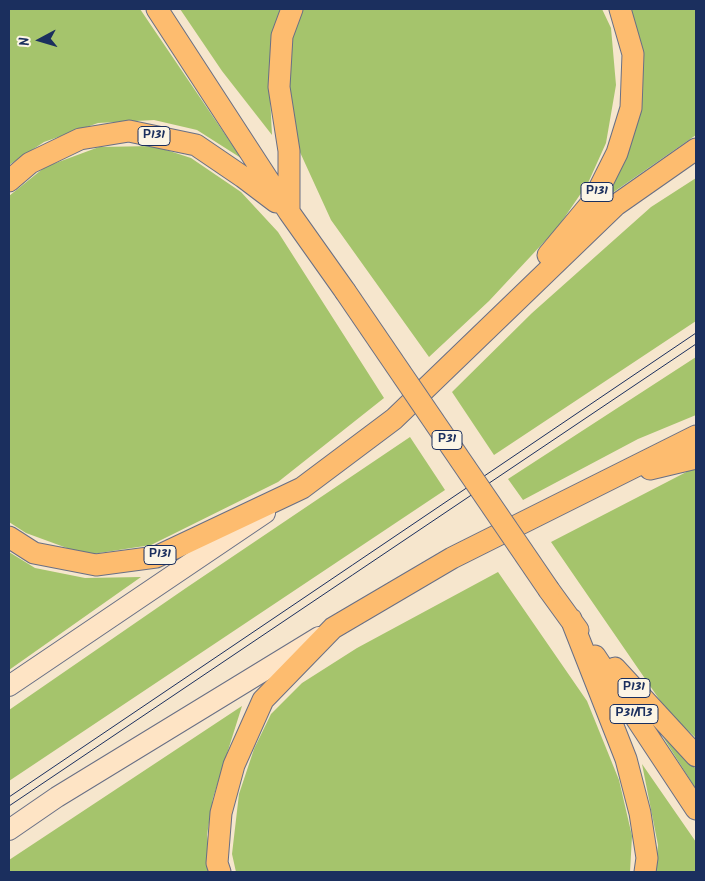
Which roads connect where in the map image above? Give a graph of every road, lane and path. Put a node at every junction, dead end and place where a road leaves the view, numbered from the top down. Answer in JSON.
{"nodes":[{"id":1,"x":157,"y":9,"type":"edge"},
{"id":2,"x":292,"y":9,"type":"edge"},
{"id":3,"x":620,"y":9,"type":"edge"},
{"id":4,"x":696,"y":149,"type":"edge"},
{"id":5,"x":9,"y":181,"type":"edge"},
{"id":6,"x":289,"y":212,"type":"junction"},
{"id":7,"x":477,"y":340,"type":"junction"},
{"id":8,"x":696,"y":436,"type":"edge"},
{"id":9,"x":696,"y":458,"type":"edge"},
{"id":10,"x":611,"y":478,"type":"junction"},
{"id":11,"x":302,"y":488,"type":"junction"},
{"id":12,"x":9,"y":537,"type":"edge"},
{"id":13,"x":571,"y":620,"type":"junction"},
{"id":14,"x":333,"y":628,"type":"junction"},
{"id":15,"x":9,"y":686,"type":"edge"},
{"id":16,"x":696,"y":756,"type":"edge"},
{"id":17,"x":696,"y":809,"type":"edge"},
{"id":18,"x":9,"y":830,"type":"edge"},
{"id":19,"x":220,"y":872,"type":"edge"},
{"id":20,"x":645,"y":872,"type":"edge"}],
"edges":[{"from":1,"to":6,"type":"main road","number":"Р31"},
{"from":2,"to":6,"type":"main road"},
{"from":3,"to":7,"type":"main road","number":"Р131"},
{"from":4,"to":7,"type":"main road","number":"Р131"},
{"from":5,"to":6,"type":"main road","number":"Р131"},
{"from":6,"to":13,"type":"main road","number":"Р31","bridge":true},
{"from":7,"to":11,"type":"main road","number":"Р131"},
{"from":8,"to":10,"type":"main road"},
{"from":9,"to":10,"type":"main road"},
{"from":10,"to":14,"type":"main road"},
{"from":11,"to":12,"type":"main road","number":"Р131"},
{"from":11,"to":15,"type":"main road","number":"Р131"},
{"from":13,"to":16,"type":"main road","number":"Р131"},
{"from":13,"to":17,"type":"main road","number":"Р31/П3"},
{"from":13,"to":20,"type":"main road","number":"Р31"},
{"from":14,"to":18,"type":"main road"},
{"from":14,"to":19,"type":"main road"}]}
